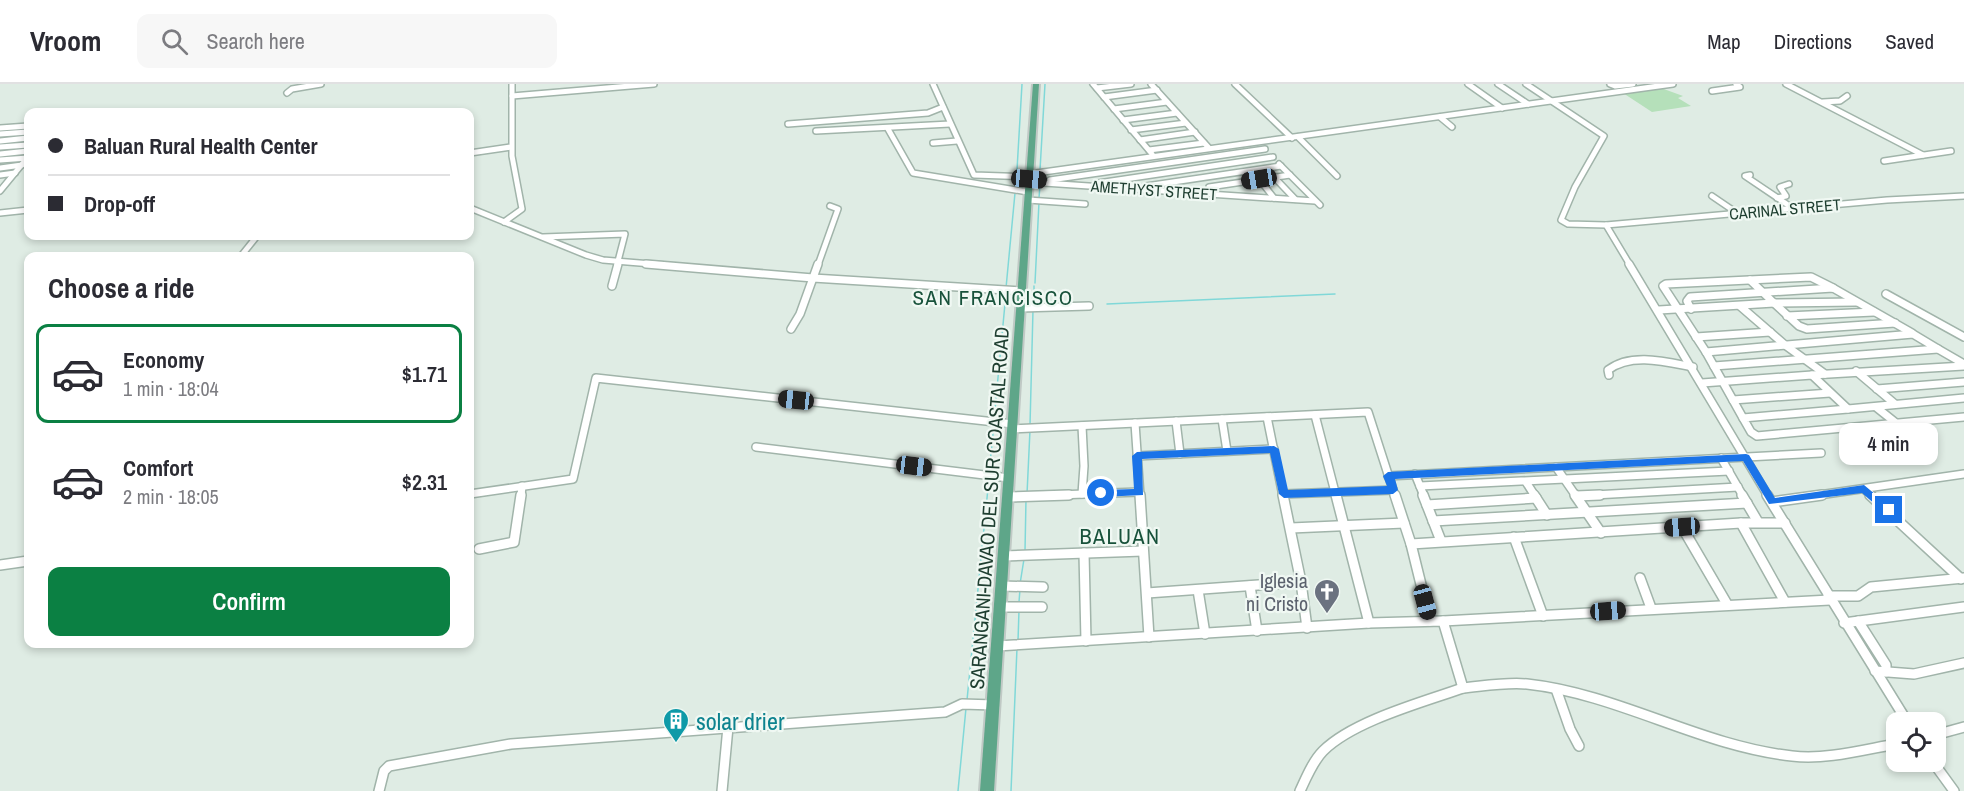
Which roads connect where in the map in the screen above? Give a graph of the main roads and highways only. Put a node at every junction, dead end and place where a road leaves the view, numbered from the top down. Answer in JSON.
{"nodes":[{"id":1,"x":1035,"y":84,"type":"edge"},
{"id":2,"x":987,"y":791,"type":"edge"}],
"edges":[{"from":1,"to":2,"type":"main road","name":"SARANGANI-DAVAO DEL SUR COASTAL ROAD"}]}
